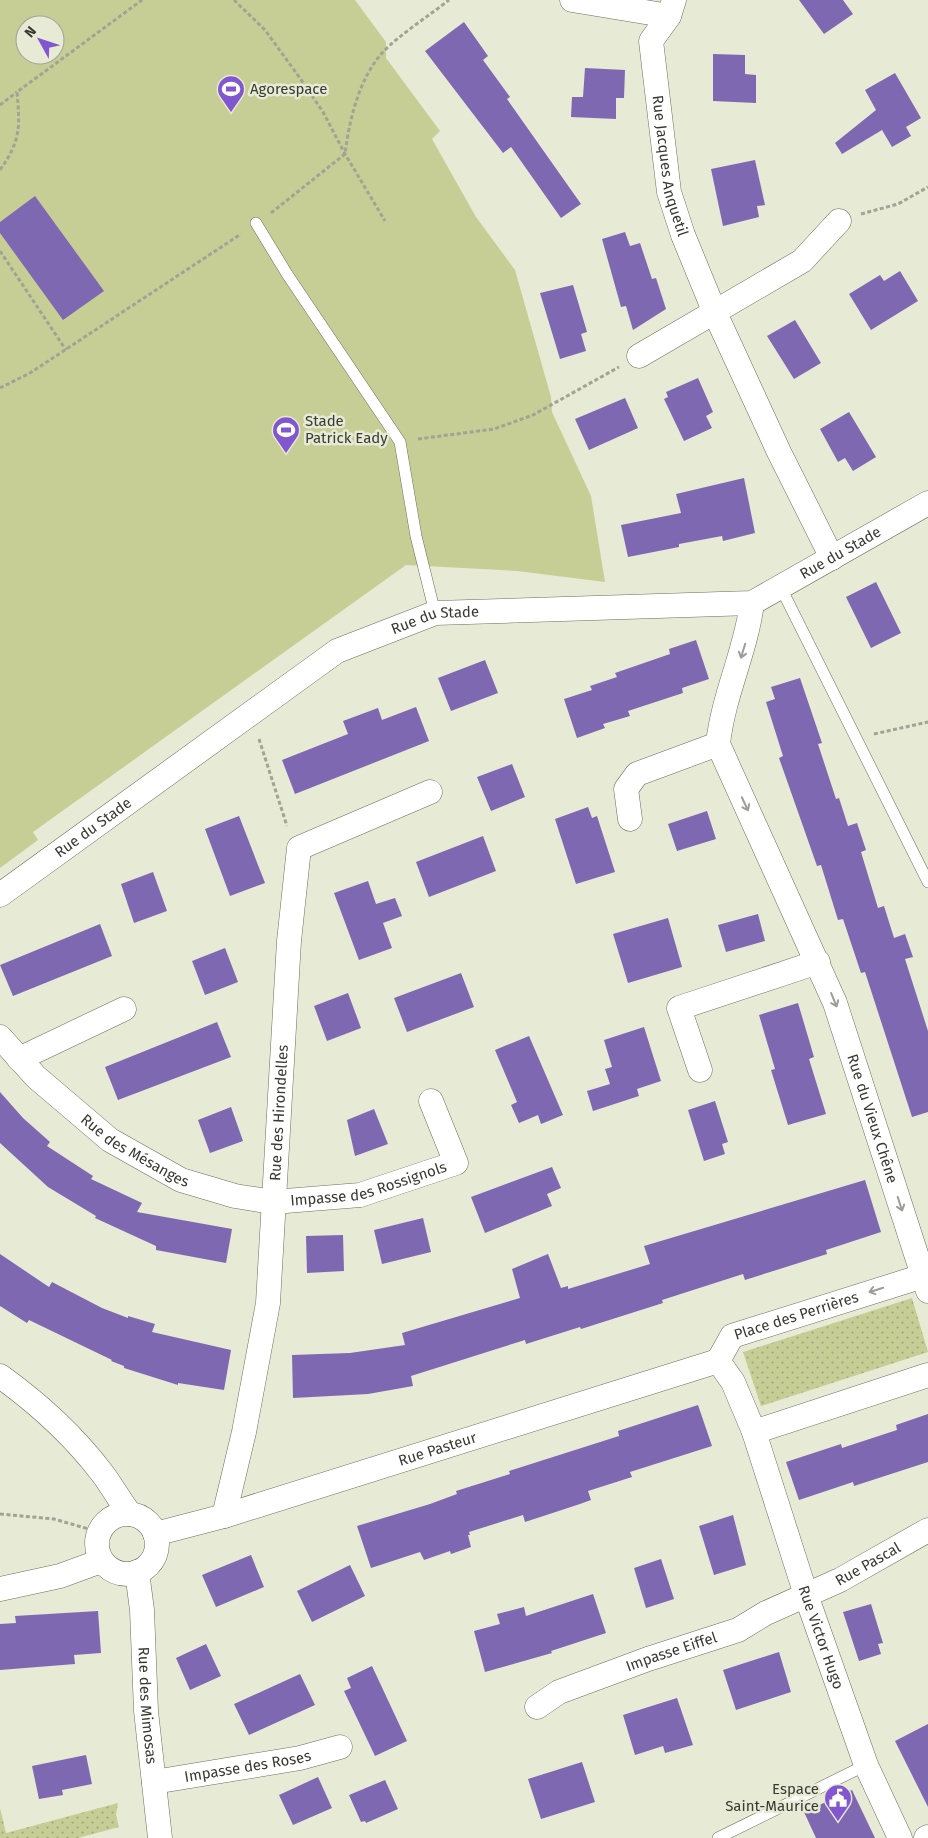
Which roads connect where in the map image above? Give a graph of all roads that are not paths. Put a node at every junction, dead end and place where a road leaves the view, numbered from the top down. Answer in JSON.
{"nodes":[{"id":1,"x":572,"y":0,"type":"edge"},
{"id":2,"x":671,"y":8,"type":"edge"},
{"id":3,"x":838,"y":220,"type":"road end"},
{"id":4,"x":256,"y":223,"type":"dead end"},
{"id":5,"x":715,"y":313,"type":"junction"},
{"id":6,"x":639,"y":356,"type":"road end"},
{"id":7,"x":928,"y":503,"type":"edge"},
{"id":8,"x":832,"y":558,"type":"junction"},
{"id":9,"x":781,"y":588,"type":"junction"},
{"id":10,"x":752,"y":603,"type":"junction"},
{"id":11,"x":435,"y":613,"type":"junction"},
{"id":12,"x":718,"y":744,"type":"junction"},
{"id":13,"x":430,"y":792,"type":"dead end"},
{"id":14,"x":630,"y":819,"type":"dead end"},
{"id":15,"x":928,"y":882,"type":"edge"},
{"id":16,"x":0,"y":896,"type":"edge"},
{"id":17,"x":818,"y":962,"type":"junction"},
{"id":18,"x":124,"y":1009,"type":"dead end"},
{"id":19,"x":0,"y":1037,"type":"edge"},
{"id":20,"x":19,"y":1059,"type":"junction"},
{"id":21,"x":700,"y":1070,"type":"dead end"},
{"id":22,"x":430,"y":1101,"type":"dead end"},
{"id":23,"x":273,"y":1202,"type":"junction"},
{"id":24,"x":925,"y":1283,"type":"edge"},
{"id":25,"x":718,"y":1362,"type":"junction"},
{"id":26,"x":928,"y":1375,"type":"edge"},
{"id":27,"x":0,"y":1376,"type":"edge"},
{"id":28,"x":754,"y":1432,"type":"junction"},
{"id":29,"x":130,"y":1514,"type":"junction"},
{"id":30,"x":224,"y":1516,"type":"junction"},
{"id":31,"x":928,"y":1530,"type":"edge"},
{"id":32,"x":155,"y":1534,"type":"junction"},
{"id":33,"x":101,"y":1561,"type":"junction"},
{"id":34,"x":137,"y":1572,"type":"junction"},
{"id":35,"x":0,"y":1589,"type":"edge"},
{"id":36,"x":806,"y":1595,"type":"junction"},
{"id":37,"x":538,"y":1707,"type":"dead end"},
{"id":38,"x":340,"y":1747,"type":"dead end"},
{"id":39,"x":866,"y":1765,"type":"junction"},
{"id":40,"x":154,"y":1782,"type":"junction"},
{"id":41,"x":160,"y":1838,"type":"edge"},
{"id":42,"x":718,"y":1838,"type":"edge"},
{"id":43,"x":900,"y":1838,"type":"edge"}],
"edges":[{"from":1,"to":2,"type":"street","name":"Rue Jacques Anquetil"},
{"from":2,"to":5,"type":"street","name":"Rue Jacques Anquetil"},
{"from":3,"to":5,"type":"street"},
{"from":4,"to":11,"type":"lane"},
{"from":5,"to":6,"type":"street"},
{"from":5,"to":8,"type":"street","name":"Rue Jacques Anquetil"},
{"from":7,"to":8,"type":"street","name":"Rue du Stade"},
{"from":8,"to":9,"type":"street","name":"Rue du Stade"},
{"from":9,"to":10,"type":"street","name":"Rue du Stade"},
{"from":9,"to":15,"type":"lane"},
{"from":10,"to":11,"type":"street","name":"Rue du Stade"},
{"from":10,"to":12,"type":"street","one_way":true},
{"from":11,"to":16,"type":"street","name":"Rue du Stade"},
{"from":12,"to":14,"type":"street"},
{"from":12,"to":17,"type":"street","name":"Rue du Vieux Chêne","one_way":true},
{"from":13,"to":23,"type":"street","name":"Rue des Hirondelles"},
{"from":17,"to":21,"type":"street"},
{"from":17,"to":24,"type":"street","name":"Rue du Vieux Chêne","one_way":true},
{"from":18,"to":20,"type":"street"},
{"from":19,"to":20,"type":"street","name":"Rue des Mésanges"},
{"from":20,"to":23,"type":"street","name":"Rue des Mésanges"},
{"from":22,"to":23,"type":"street","name":"Impasse des Rossignols"},
{"from":23,"to":30,"type":"street","name":"Rue des Hirondelles"},
{"from":24,"to":25,"type":"street","name":"Place des Perrières","one_way":true},
{"from":25,"to":28,"type":"street"},
{"from":25,"to":30,"type":"street","name":"Rue Pasteur"},
{"from":26,"to":28,"type":"street"},
{"from":27,"to":29,"type":"street"},
{"from":28,"to":36,"type":"street","name":"Rue Victor Hugo"},
{"from":29,"to":32,"type":"street"},
{"from":29,"to":33,"type":"street"},
{"from":30,"to":32,"type":"street","name":"Rue Pasteur"},
{"from":31,"to":36,"type":"street","name":"Rue Pascal"},
{"from":32,"to":34,"type":"street"},
{"from":33,"to":34,"type":"street"},
{"from":33,"to":35,"type":"street"},
{"from":34,"to":40,"type":"street","name":"Rue des Mimosas"},
{"from":36,"to":37,"type":"street","name":"Impasse Eiffel"},
{"from":36,"to":39,"type":"street","name":"Rue Victor Hugo"},
{"from":38,"to":40,"type":"street","name":"Impasse des Roses"},
{"from":39,"to":42,"type":"lane"},
{"from":39,"to":43,"type":"street","name":"Rue Victor Hugo"},
{"from":40,"to":41,"type":"street","name":"Rue des Mimosas"}]}
